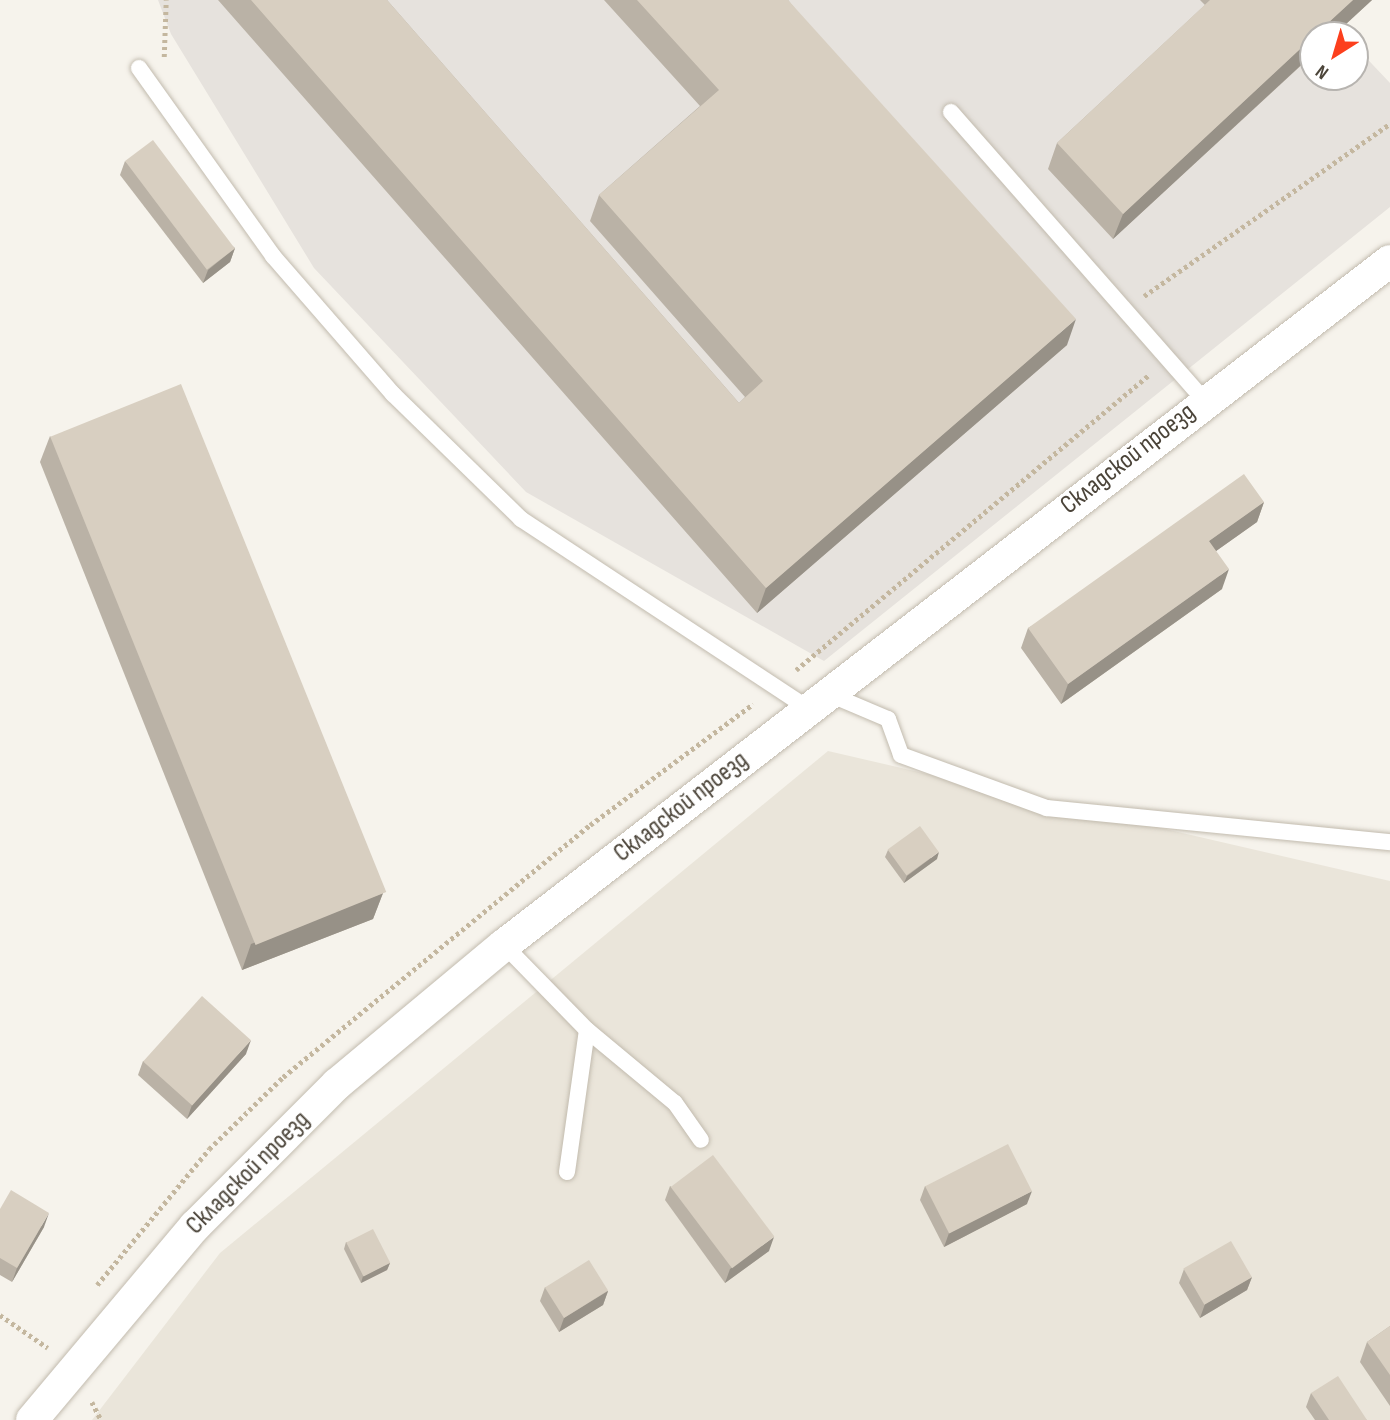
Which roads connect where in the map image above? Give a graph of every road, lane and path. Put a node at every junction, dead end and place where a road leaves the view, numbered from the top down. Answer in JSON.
{"nodes":[{"id":1,"x":166,"y":0,"type":"edge"},
{"id":2,"x":139,"y":68,"type":"dead end"},
{"id":3,"x":158,"y":100,"type":"junction"},
{"id":4,"x":951,"y":111,"type":"dead end"},
{"id":5,"x":1390,"y":124,"type":"edge"},
{"id":6,"x":1390,"y":261,"type":"edge"},
{"id":7,"x":1125,"y":310,"type":"junction"},
{"id":8,"x":1204,"y":400,"type":"junction"},
{"id":9,"x":818,"y":701,"type":"junction"},
{"id":10,"x":1390,"y":842,"type":"edge"},
{"id":11,"x":503,"y":945,"type":"junction"},
{"id":12,"x":587,"y":1030,"type":"junction"},
{"id":13,"x":701,"y":1140,"type":"dead end"},
{"id":14,"x":568,"y":1172,"type":"dead end"},
{"id":15,"x":0,"y":1315,"type":"edge"},
{"id":16,"x":46,"y":1347,"type":"dead end"},
{"id":17,"x":32,"y":1420,"type":"edge"}],
"edges":[{"from":1,"to":3,"type":"path"},
{"from":2,"to":3,"type":"lane"},
{"from":3,"to":9,"type":"lane"},
{"from":4,"to":7,"type":"lane"},
{"from":5,"to":7,"type":"path"},
{"from":6,"to":8,"type":"street","name":"Складской проезд"},
{"from":7,"to":8,"type":"lane"},
{"from":8,"to":9,"type":"street","name":"Складской проезд"},
{"from":9,"to":10,"type":"lane"},
{"from":9,"to":11,"type":"street","name":"Складской проезд"},
{"from":11,"to":12,"type":"lane"},
{"from":11,"to":17,"type":"street","name":"Складской проезд"},
{"from":12,"to":13,"type":"lane"},
{"from":12,"to":14,"type":"lane"},
{"from":15,"to":16,"type":"path"}]}
